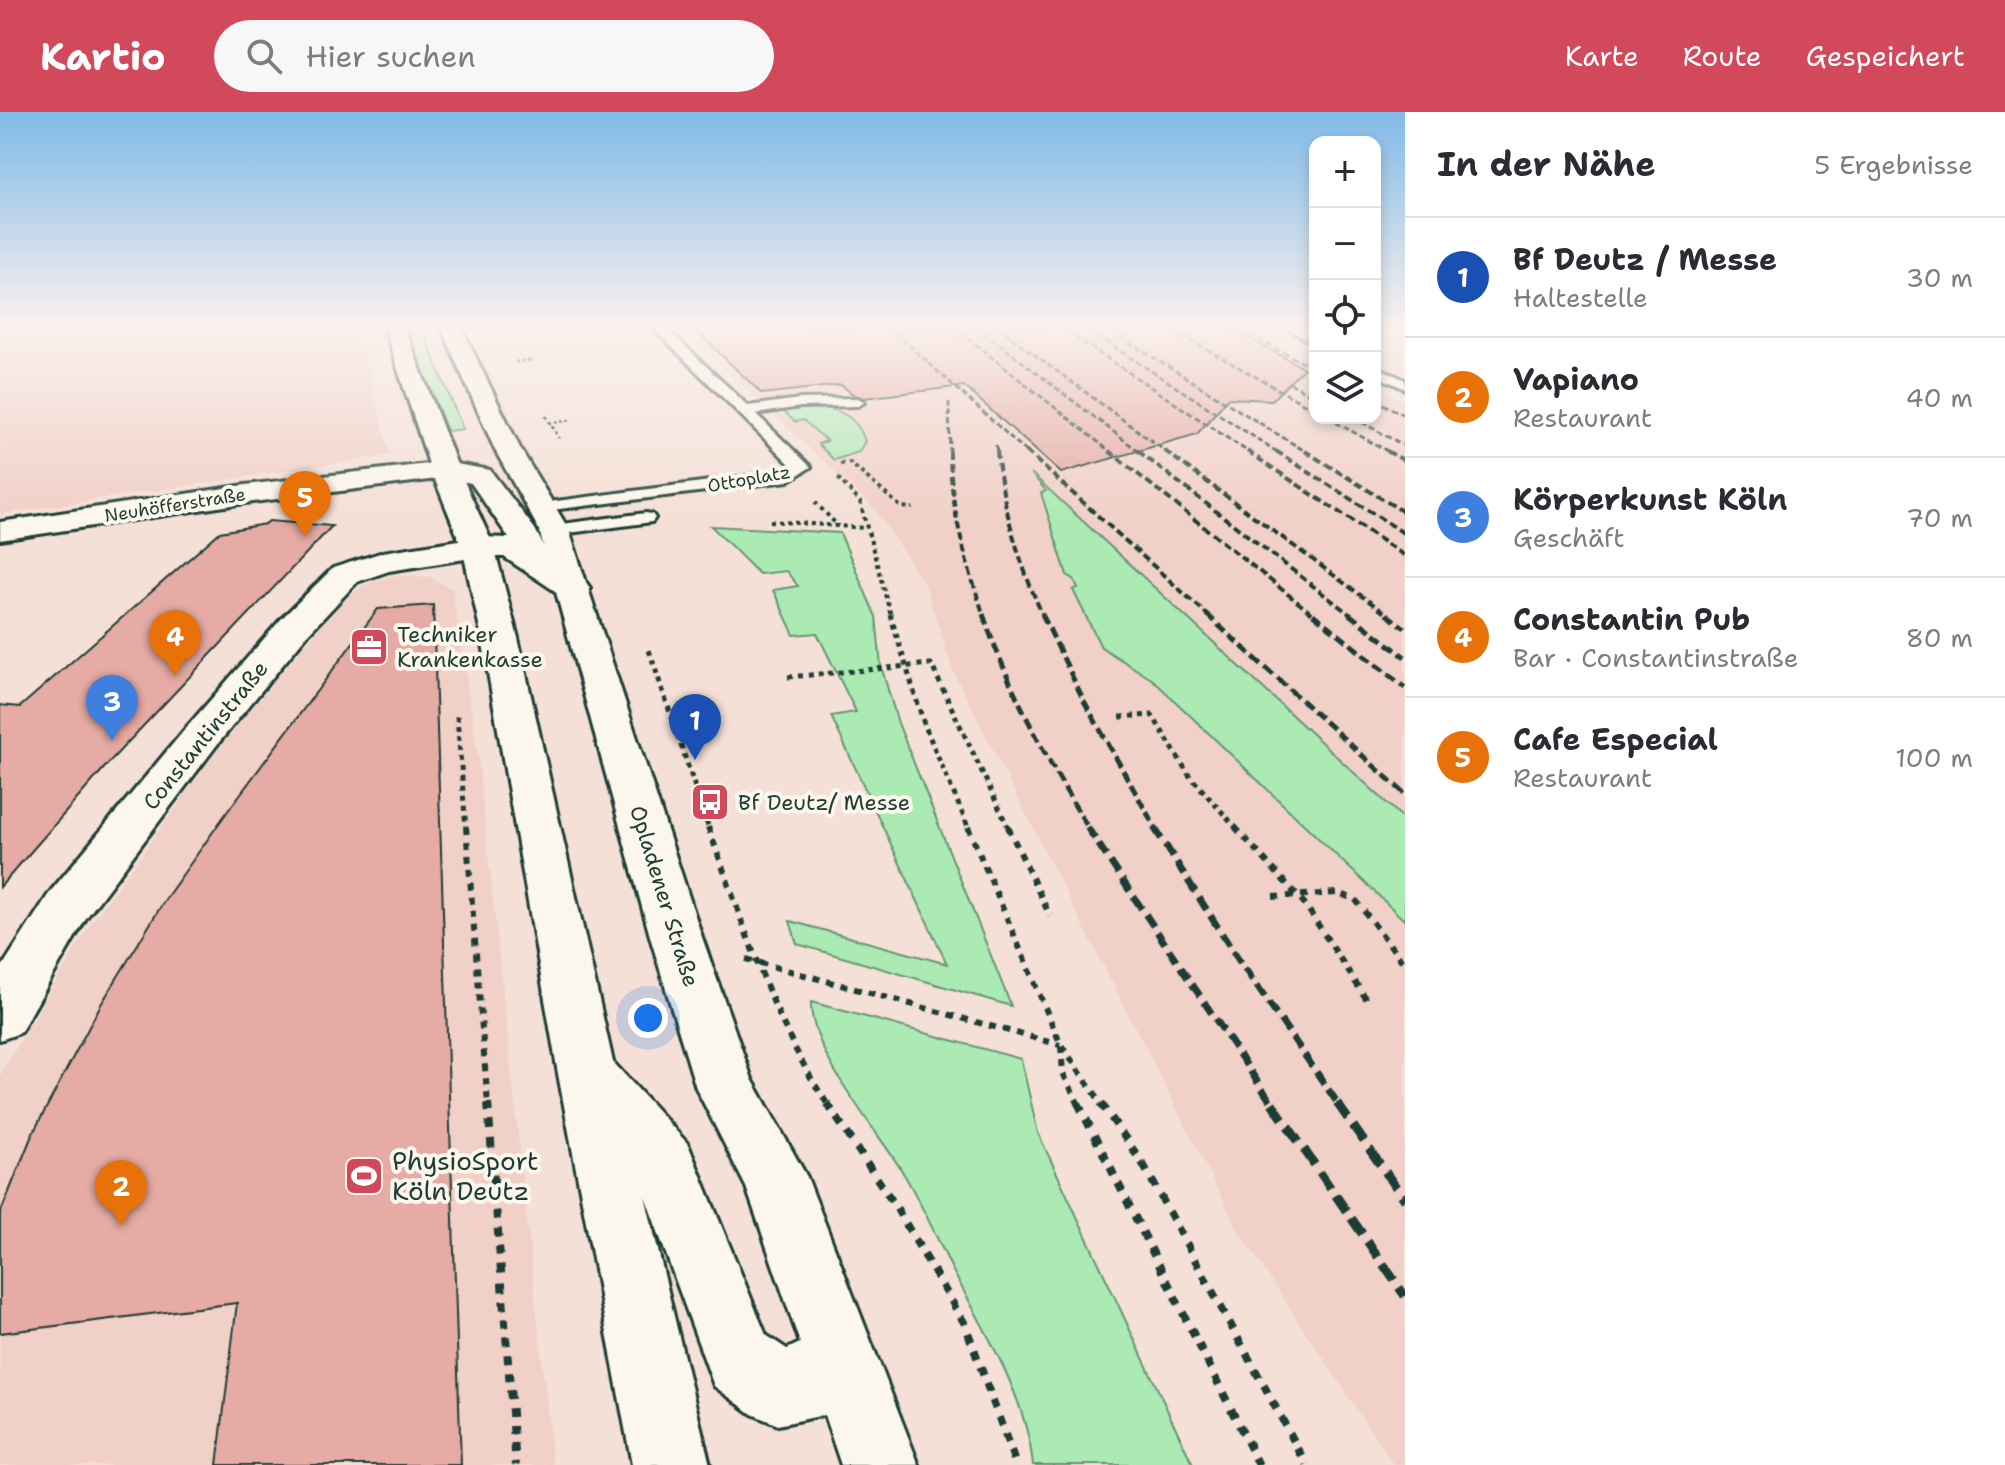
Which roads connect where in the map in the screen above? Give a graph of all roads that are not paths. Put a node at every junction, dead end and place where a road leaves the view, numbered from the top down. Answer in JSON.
{"nodes":[{"id":1,"x":417,"y":390,"type":"edge"},
{"id":2,"x":480,"y":390,"type":"edge"},
{"id":3,"x":723,"y":390,"type":"edge"},
{"id":4,"x":858,"y":402,"type":"dead end"},
{"id":5,"x":744,"y":411,"type":"junction"},
{"id":6,"x":445,"y":470,"type":"junction"},
{"id":7,"x":646,"y":518,"type":"dead end"},
{"id":8,"x":0,"y":531,"type":"edge"},
{"id":9,"x":544,"y":534,"type":"junction"},
{"id":10,"x":478,"y":547,"type":"junction"},
{"id":11,"x":0,"y":1017,"type":"edge"},
{"id":12,"x":587,"y":1074,"type":"junction"},
{"id":13,"x":841,"y":1352,"type":"junction"},
{"id":14,"x":671,"y":1465,"type":"edge"},
{"id":15,"x":880,"y":1465,"type":"edge"}],
"edges":[{"from":1,"to":6,"type":"main road"},
{"from":2,"to":9,"type":"main road","name":"Opladener Straße"},
{"from":3,"to":5,"type":"lane","name":"Ottoplatz"},
{"from":4,"to":5,"type":"lane"},
{"from":5,"to":9,"type":"lane","name":"Ottoplatz"},
{"from":6,"to":8,"type":"main road","name":"Neuhöfferstraße"},
{"from":6,"to":9,"type":"main road"},
{"from":6,"to":10,"type":"main road"},
{"from":7,"to":9,"type":"lane"},
{"from":9,"to":10,"type":"main road","name":"Constantinstraße"},
{"from":9,"to":13,"type":"main road","name":"Opladener Straße"},
{"from":10,"to":11,"type":"main road","name":"Constantinstraße"},
{"from":10,"to":12,"type":"main road"},
{"from":12,"to":13,"type":"main road"},
{"from":12,"to":14,"type":"main road"},
{"from":13,"to":15,"type":"main road","name":"Opladener Straße"}]}
